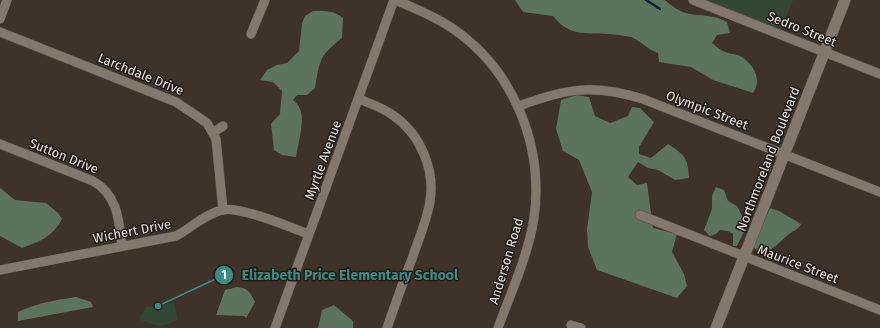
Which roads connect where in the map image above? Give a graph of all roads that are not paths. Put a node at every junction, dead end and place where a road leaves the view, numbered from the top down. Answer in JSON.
{"nodes":[{"id":1,"x":7,"y":0,"type":"edge"},
{"id":2,"x":265,"y":0,"type":"edge"},
{"id":3,"x":394,"y":0,"type":"edge"},
{"id":4,"x":693,"y":0,"type":"edge"},
{"id":5,"x":845,"y":0,"type":"edge"},
{"id":6,"x":0,"y":19,"type":"edge"},
{"id":7,"x":0,"y":32,"type":"edge"},
{"id":8,"x":251,"y":34,"type":"dead end"},
{"id":9,"x":825,"y":53,"type":"junction"},
{"id":10,"x":880,"y":74,"type":"edge"},
{"id":11,"x":359,"y":99,"type":"junction"},
{"id":12,"x":519,"y":106,"type":"junction"},
{"id":13,"x":223,"y":126,"type":"dead end"},
{"id":14,"x":214,"y":132,"type":"junction"},
{"id":15,"x":0,"y":144,"type":"edge"},
{"id":16,"x":785,"y":154,"type":"junction"},
{"id":17,"x":880,"y":192,"type":"edge"},
{"id":18,"x":223,"y":210,"type":"junction"},
{"id":19,"x":640,"y":216,"type":"dead end"},
{"id":20,"x":308,"y":234,"type":"junction"},
{"id":21,"x":122,"y":246,"type":"junction"},
{"id":22,"x":744,"y":257,"type":"junction"},
{"id":23,"x":0,"y":270,"type":"edge"},
{"id":24,"x":880,"y":310,"type":"edge"},
{"id":25,"x":571,"y":325,"type":"dead end"},
{"id":26,"x":275,"y":328,"type":"edge"},
{"id":27,"x":387,"y":328,"type":"edge"},
{"id":28,"x":498,"y":328,"type":"edge"},
{"id":29,"x":581,"y":328,"type":"edge"},
{"id":30,"x":716,"y":328,"type":"edge"}],
"edges":[{"from":1,"to":6,"type":"street"},
{"from":2,"to":8,"type":"street"},
{"from":3,"to":11,"type":"street","name":"Myrtle Avenue"},
{"from":3,"to":12,"type":"street","name":"Anderson Road"},
{"from":4,"to":9,"type":"street","name":"Sedro Street"},
{"from":5,"to":9,"type":"street","name":"Northmoreland Boulevard"},
{"from":7,"to":14,"type":"street","name":"Larchdale Drive"},
{"from":9,"to":10,"type":"street","name":"Sedro Street"},
{"from":9,"to":16,"type":"street","name":"Northmoreland Boulevard"},
{"from":11,"to":20,"type":"street","name":"Myrtle Avenue"},
{"from":11,"to":27,"type":"street"},
{"from":12,"to":16,"type":"street","name":"Olympic Street"},
{"from":12,"to":28,"type":"street","name":"Anderson Road"},
{"from":13,"to":14,"type":"street"},
{"from":14,"to":18,"type":"street"},
{"from":15,"to":21,"type":"street","name":"Sutton Drive"},
{"from":16,"to":17,"type":"street","name":"Olympic Street"},
{"from":16,"to":22,"type":"street","name":"Northmoreland Boulevard"},
{"from":18,"to":20,"type":"street"},
{"from":18,"to":21,"type":"street","name":"Wichert Drive"},
{"from":19,"to":22,"type":"street","name":"Maurice Street"},
{"from":20,"to":26,"type":"street","name":"Myrtle Avenue"},
{"from":21,"to":23,"type":"street","name":"Wichert Drive"},
{"from":22,"to":24,"type":"street","name":"Maurice Street"},
{"from":22,"to":30,"type":"street","name":"Northmoreland Boulevard"},
{"from":25,"to":29,"type":"street"}]}
